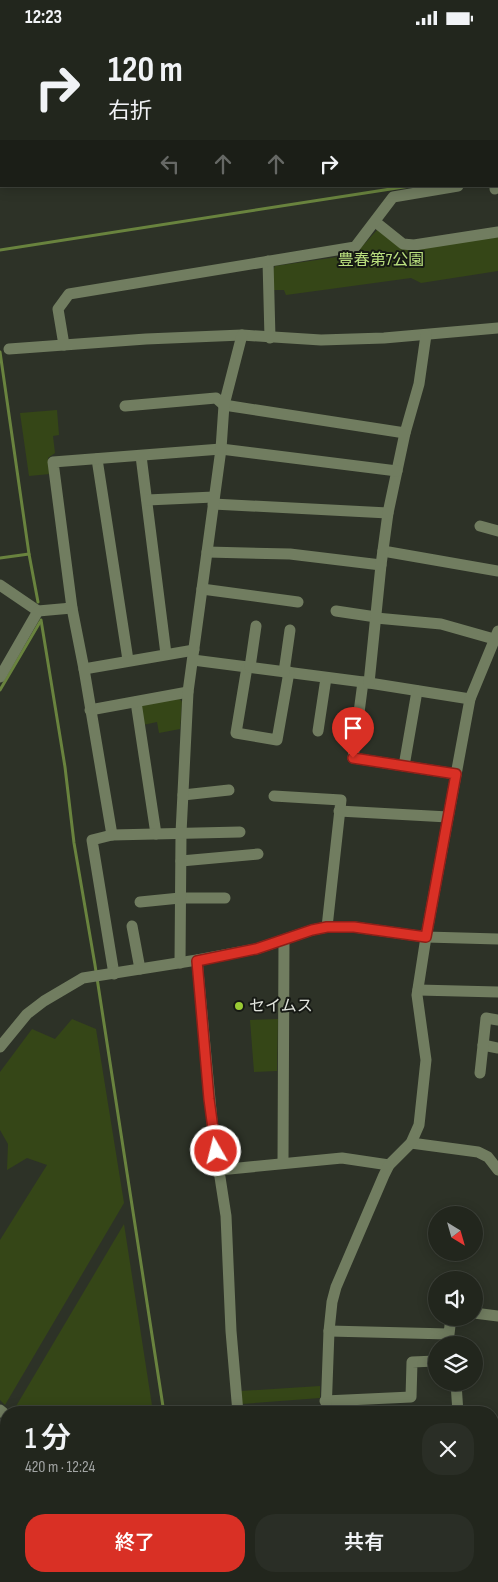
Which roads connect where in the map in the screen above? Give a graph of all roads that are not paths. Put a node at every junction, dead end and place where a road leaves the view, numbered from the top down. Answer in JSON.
{"nodes":[{"id":1,"x":452,"y":187,"type":"edge"},
{"id":2,"x":378,"y":224,"type":"dead end"},
{"id":3,"x":498,"y":232,"type":"edge"},
{"id":4,"x":268,"y":261,"type":"junction"},
{"id":5,"x":498,"y":328,"type":"edge"},
{"id":6,"x":242,"y":335,"type":"junction"},
{"id":7,"x":426,"y":335,"type":"junction"},
{"id":8,"x":270,"y":337,"type":"junction"},
{"id":9,"x":64,"y":345,"type":"junction"},
{"id":10,"x":9,"y":349,"type":"dead end"},
{"id":11,"x":125,"y":405,"type":"dead end"},
{"id":12,"x":224,"y":405,"type":"junction"},
{"id":13,"x":405,"y":433,"type":"junction"},
{"id":14,"x":220,"y":449,"type":"junction"},
{"id":15,"x":141,"y":456,"type":"junction"},
{"id":16,"x":96,"y":459,"type":"junction"},
{"id":17,"x":397,"y":471,"type":"junction"},
{"id":18,"x":147,"y":500,"type":"junction"},
{"id":19,"x":214,"y":501,"type":"junction"},
{"id":20,"x":388,"y":513,"type":"junction"},
{"id":21,"x":480,"y":526,"type":"dead end"},
{"id":22,"x":498,"y":531,"type":"edge"},
{"id":23,"x":207,"y":551,"type":"junction"},
{"id":24,"x":383,"y":551,"type":"junction"},
{"id":25,"x":381,"y":565,"type":"junction"},
{"id":26,"x":498,"y":571,"type":"edge"},
{"id":27,"x":0,"y":585,"type":"edge"},
{"id":28,"x":202,"y":589,"type":"junction"},
{"id":29,"x":298,"y":602,"type":"dead end"},
{"id":30,"x":72,"y":608,"type":"junction"},
{"id":31,"x":38,"y":611,"type":"junction"},
{"id":32,"x":336,"y":611,"type":"dead end"},
{"id":33,"x":376,"y":618,"type":"junction"},
{"id":34,"x":256,"y":627,"type":"dead end"},
{"id":35,"x":290,"y":631,"type":"dead end"},
{"id":36,"x":495,"y":643,"type":"edge"},
{"id":37,"x":166,"y":654,"type":"junction"},
{"id":38,"x":194,"y":655,"type":"junction"},
{"id":39,"x":128,"y":661,"type":"junction"},
{"id":40,"x":249,"y":667,"type":"junction"},
{"id":41,"x":84,"y":669,"type":"junction"},
{"id":42,"x":286,"y":672,"type":"junction"},
{"id":43,"x":0,"y":677,"type":"edge"},
{"id":44,"x":326,"y":677,"type":"junction"},
{"id":45,"x":366,"y":683,"type":"junction"},
{"id":46,"x":417,"y":691,"type":"junction"},
{"id":47,"x":188,"y":692,"type":"junction"},
{"id":48,"x":470,"y":699,"type":"junction"},
{"id":49,"x":136,"y":701,"type":"junction"},
{"id":50,"x":90,"y":710,"type":"junction"},
{"id":51,"x":318,"y":731,"type":"dead end"},
{"id":52,"x":404,"y":766,"type":"junction"},
{"id":53,"x":456,"y":774,"type":"junction"},
{"id":54,"x":229,"y":790,"type":"dead end"},
{"id":55,"x":183,"y":795,"type":"junction"},
{"id":56,"x":274,"y":795,"type":"dead end"},
{"id":57,"x":339,"y":811,"type":"junction"},
{"id":58,"x":448,"y":817,"type":"junction"},
{"id":59,"x":240,"y":832,"type":"dead end"},
{"id":60,"x":181,"y":833,"type":"junction"},
{"id":61,"x":156,"y":834,"type":"junction"},
{"id":62,"x":112,"y":835,"type":"junction"},
{"id":63,"x":258,"y":853,"type":"dead end"},
{"id":64,"x":181,"y":861,"type":"junction"},
{"id":65,"x":180,"y":898,"type":"junction"},
{"id":66,"x":226,"y":898,"type":"dead end"},
{"id":67,"x":140,"y":902,"type":"dead end"},
{"id":68,"x":132,"y":926,"type":"dead end"},
{"id":69,"x":327,"y":927,"type":"junction"},
{"id":70,"x":426,"y":937,"type":"junction"},
{"id":71,"x":498,"y":939,"type":"edge"},
{"id":72,"x":284,"y":940,"type":"junction"},
{"id":73,"x":197,"y":961,"type":"junction"},
{"id":74,"x":180,"y":963,"type":"junction"},
{"id":75,"x":140,"y":969,"type":"junction"},
{"id":76,"x":114,"y":974,"type":"junction"},
{"id":77,"x":418,"y":990,"type":"junction"},
{"id":78,"x":498,"y":992,"type":"edge"},
{"id":79,"x":498,"y":1020,"type":"edge"},
{"id":80,"x":483,"y":1045,"type":"junction"},
{"id":81,"x":0,"y":1047,"type":"edge"},
{"id":82,"x":498,"y":1048,"type":"edge"},
{"id":83,"x":480,"y":1073,"type":"dead end"},
{"id":84,"x":411,"y":1143,"type":"junction"},
{"id":85,"x":283,"y":1163,"type":"junction"},
{"id":86,"x":389,"y":1165,"type":"junction"},
{"id":87,"x":219,"y":1170,"type":"junction"},
{"id":88,"x":498,"y":1171,"type":"edge"},
{"id":89,"x":483,"y":1314,"type":"edge"},
{"id":90,"x":498,"y":1315,"type":"edge"},
{"id":91,"x":450,"y":1326,"type":"edge"},
{"id":92,"x":329,"y":1331,"type":"junction"},
{"id":93,"x":428,"y":1361,"type":"edge"},
{"id":94,"x":457,"y":1391,"type":"edge"},
{"id":95,"x":237,"y":1406,"type":"edge"},
{"id":96,"x":325,"y":1406,"type":"edge"},
{"id":97,"x":334,"y":1406,"type":"edge"},
{"id":98,"x":458,"y":1406,"type":"edge"}],
"edges":[{"from":1,"to":4,"type":"street"},
{"from":2,"to":3,"type":"street"},
{"from":4,"to":8,"type":"street"},
{"from":4,"to":9,"type":"street"},
{"from":5,"to":7,"type":"street"},
{"from":6,"to":8,"type":"street"},
{"from":6,"to":9,"type":"street"},
{"from":6,"to":12,"type":"street"},
{"from":7,"to":8,"type":"street"},
{"from":7,"to":13,"type":"street"},
{"from":9,"to":10,"type":"street"},
{"from":11,"to":12,"type":"street"},
{"from":12,"to":13,"type":"street"},
{"from":12,"to":14,"type":"street"},
{"from":13,"to":17,"type":"street"},
{"from":14,"to":15,"type":"street"},
{"from":14,"to":17,"type":"street"},
{"from":14,"to":19,"type":"street"},
{"from":15,"to":16,"type":"street"},
{"from":15,"to":18,"type":"street"},
{"from":16,"to":30,"type":"street"},
{"from":16,"to":39,"type":"street"},
{"from":17,"to":20,"type":"street"},
{"from":18,"to":19,"type":"street"},
{"from":18,"to":37,"type":"street"},
{"from":19,"to":20,"type":"street"},
{"from":19,"to":23,"type":"street"},
{"from":20,"to":24,"type":"street"},
{"from":21,"to":22,"type":"street"},
{"from":23,"to":25,"type":"street"},
{"from":23,"to":28,"type":"street"},
{"from":24,"to":25,"type":"street"},
{"from":24,"to":26,"type":"street"},
{"from":25,"to":33,"type":"street"},
{"from":27,"to":31,"type":"street"},
{"from":28,"to":29,"type":"street"},
{"from":28,"to":38,"type":"street"},
{"from":30,"to":31,"type":"street"},
{"from":30,"to":41,"type":"street"},
{"from":31,"to":43,"type":"street"},
{"from":32,"to":33,"type":"street"},
{"from":33,"to":36,"type":"street"},
{"from":33,"to":45,"type":"street"},
{"from":34,"to":40,"type":"street"},
{"from":35,"to":42,"type":"street"},
{"from":36,"to":48,"type":"street"},
{"from":37,"to":38,"type":"street"},
{"from":37,"to":39,"type":"street"},
{"from":38,"to":40,"type":"street"},
{"from":38,"to":47,"type":"street"},
{"from":39,"to":41,"type":"street"},
{"from":40,"to":42,"type":"street"},
{"from":40,"to":42,"type":"street"},
{"from":41,"to":50,"type":"street"},
{"from":42,"to":44,"type":"street"},
{"from":44,"to":45,"type":"street"},
{"from":44,"to":51,"type":"street"},
{"from":45,"to":46,"type":"street"},
{"from":45,"to":52,"type":"street"},
{"from":46,"to":48,"type":"street"},
{"from":46,"to":52,"type":"street"},
{"from":47,"to":49,"type":"street"},
{"from":47,"to":55,"type":"street"},
{"from":48,"to":53,"type":"street"},
{"from":49,"to":50,"type":"street"},
{"from":49,"to":61,"type":"street"},
{"from":50,"to":62,"type":"street"},
{"from":52,"to":53,"type":"street"},
{"from":53,"to":58,"type":"street"},
{"from":54,"to":55,"type":"street"},
{"from":55,"to":60,"type":"street"},
{"from":56,"to":57,"type":"street"},
{"from":57,"to":58,"type":"street"},
{"from":57,"to":69,"type":"street"},
{"from":58,"to":70,"type":"street"},
{"from":59,"to":60,"type":"street"},
{"from":60,"to":61,"type":"street"},
{"from":60,"to":64,"type":"street"},
{"from":61,"to":62,"type":"street"},
{"from":62,"to":76,"type":"street"},
{"from":63,"to":64,"type":"street"},
{"from":64,"to":65,"type":"street"},
{"from":65,"to":66,"type":"street"},
{"from":65,"to":67,"type":"street"},
{"from":65,"to":74,"type":"street"},
{"from":68,"to":75,"type":"street"},
{"from":69,"to":70,"type":"street"},
{"from":69,"to":72,"type":"street"},
{"from":70,"to":71,"type":"street"},
{"from":70,"to":77,"type":"street"},
{"from":72,"to":73,"type":"street"},
{"from":72,"to":85,"type":"street"},
{"from":73,"to":74,"type":"street"},
{"from":73,"to":87,"type":"street"},
{"from":74,"to":75,"type":"street"},
{"from":75,"to":76,"type":"street"},
{"from":76,"to":81,"type":"street"},
{"from":77,"to":78,"type":"street"},
{"from":77,"to":84,"type":"street"},
{"from":79,"to":80,"type":"street"},
{"from":80,"to":82,"type":"street"},
{"from":80,"to":83,"type":"street"},
{"from":84,"to":86,"type":"street"},
{"from":84,"to":88,"type":"street"},
{"from":85,"to":86,"type":"street"},
{"from":85,"to":87,"type":"street"},
{"from":86,"to":92,"type":"street"},
{"from":87,"to":95,"type":"street"},
{"from":89,"to":90,"type":"street"},
{"from":91,"to":92,"type":"street"},
{"from":92,"to":96,"type":"street"},
{"from":93,"to":97,"type":"street"},
{"from":94,"to":98,"type":"street"}]}
